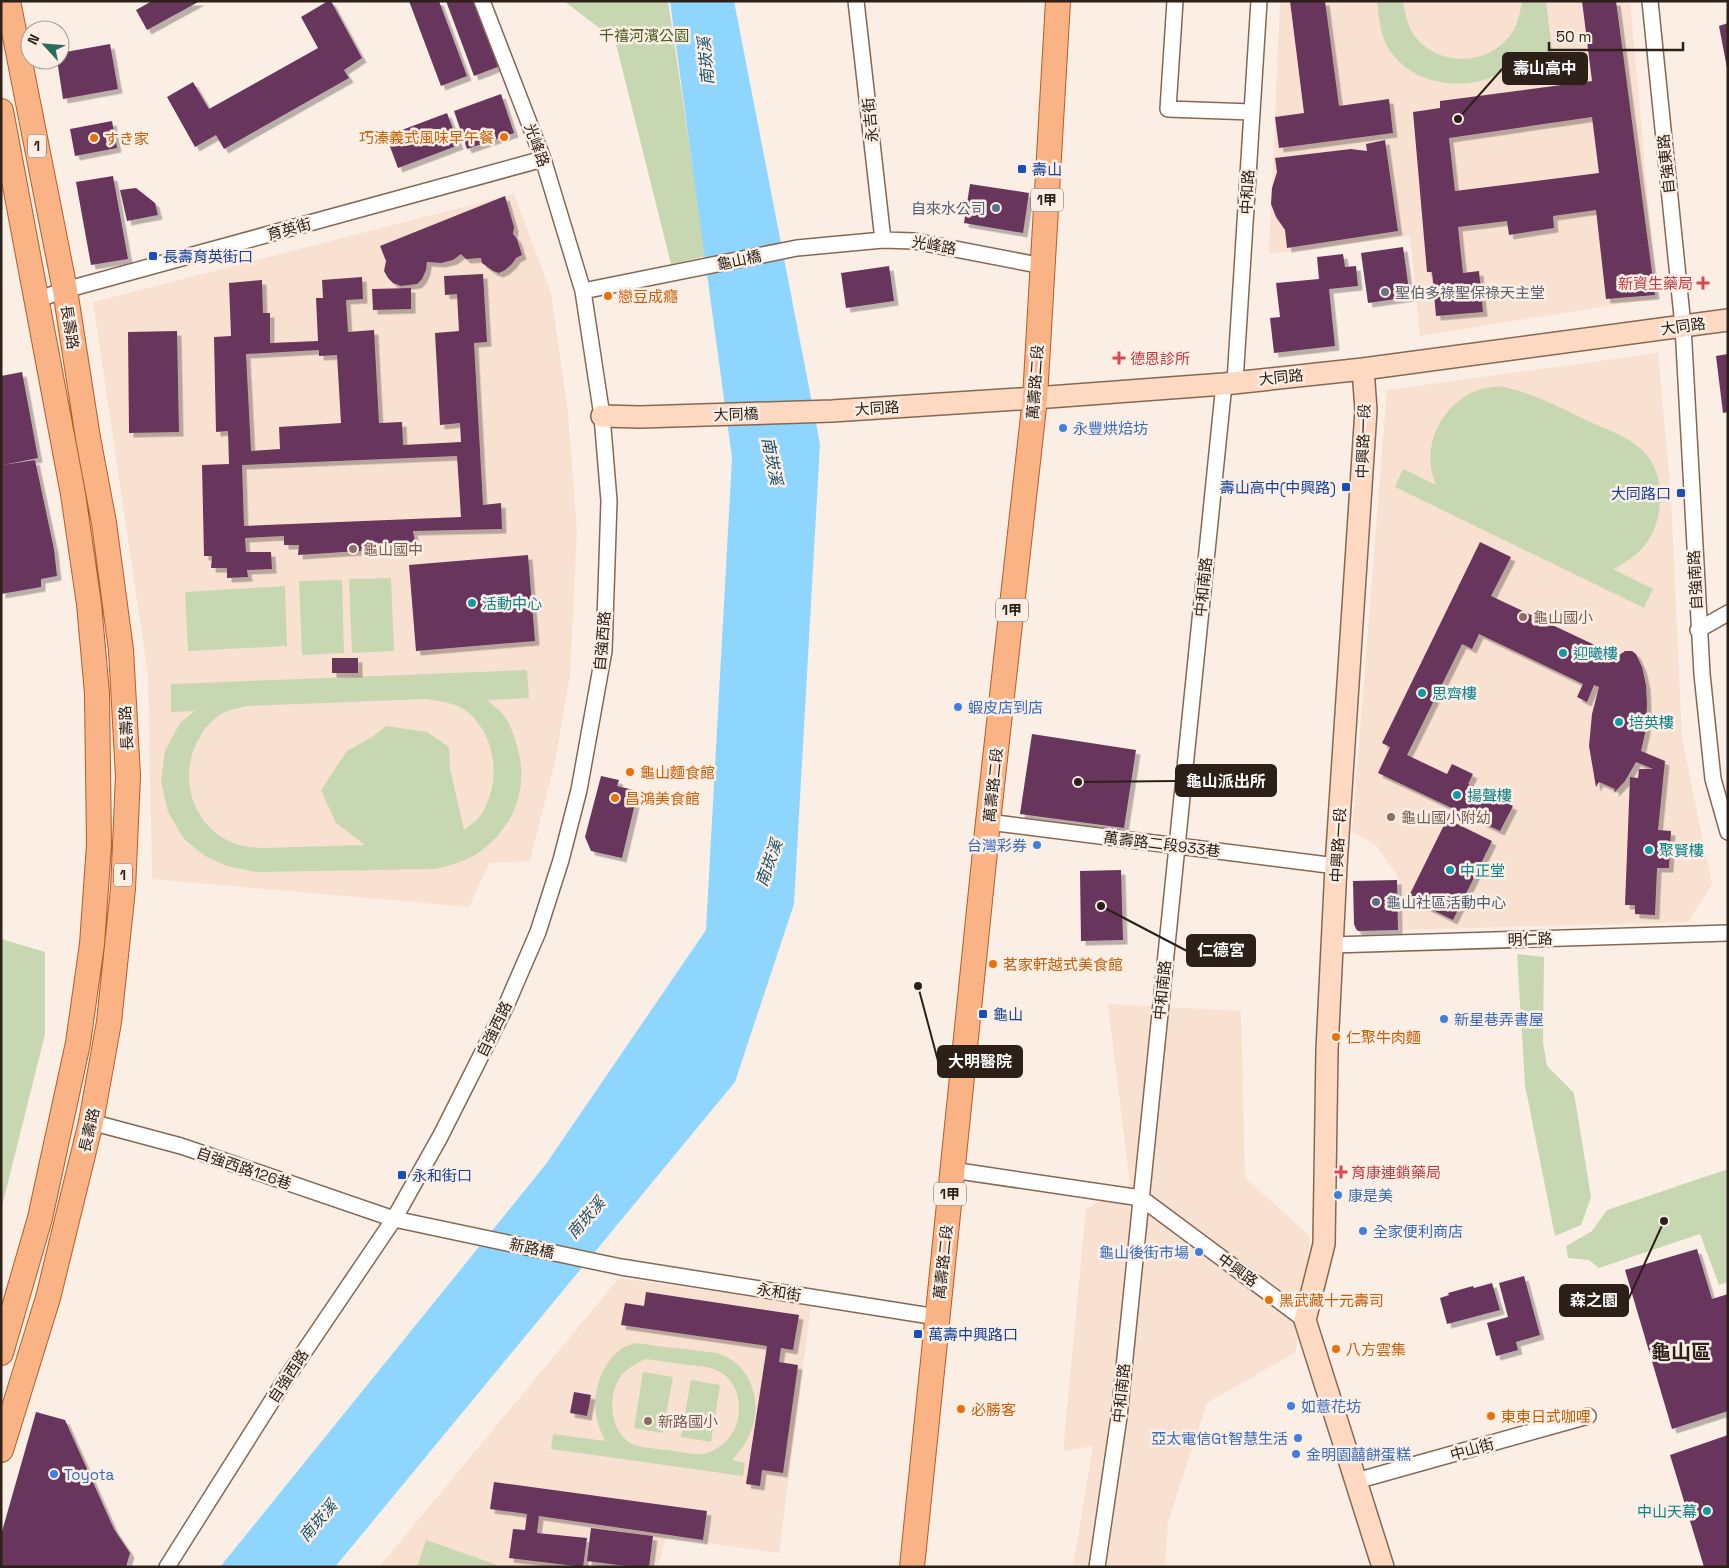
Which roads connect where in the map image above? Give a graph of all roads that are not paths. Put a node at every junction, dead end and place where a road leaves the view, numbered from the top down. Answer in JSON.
{"nodes":[{"id":1,"x":8,"y":1,"type":"edge"},
{"id":2,"x":482,"y":1,"type":"edge"},
{"id":3,"x":856,"y":1,"type":"edge"},
{"id":4,"x":1058,"y":1,"type":"edge"},
{"id":5,"x":1175,"y":1,"type":"edge"},
{"id":6,"x":1259,"y":1,"type":"edge"},
{"id":7,"x":1650,"y":1,"type":"edge"},
{"id":8,"x":1,"y":111,"type":"edge"},
{"id":9,"x":1252,"y":112,"type":"junction"},
{"id":10,"x":543,"y":159,"type":"junction"},
{"id":11,"x":883,"y":240,"type":"junction"},
{"id":12,"x":795,"y":248,"type":"joint"},
{"id":13,"x":1043,"y":266,"type":"junction"},
{"id":14,"x":65,"y":290,"type":"junction"},
{"id":15,"x":583,"y":291,"type":"junction"},
{"id":16,"x":36,"y":300,"type":"junction"},
{"id":17,"x":1728,"y":320,"type":"edge"},
{"id":18,"x":1683,"y":326,"type":"junction"},
{"id":19,"x":1363,"y":369,"type":"junction"},
{"id":20,"x":1230,"y":383,"type":"junction"},
{"id":21,"x":1035,"y":398,"type":"junction"},
{"id":22,"x":832,"y":411,"type":"joint"},
{"id":23,"x":602,"y":416,"type":"junction"},
{"id":24,"x":1728,"y":613,"type":"edge"},
{"id":25,"x":1698,"y":630,"type":"junction"},
{"id":26,"x":988,"y":822,"type":"junction"},
{"id":27,"x":1728,"y":832,"type":"edge"},
{"id":28,"x":1176,"y":845,"type":"junction"},
{"id":29,"x":1336,"y":866,"type":"junction"},
{"id":30,"x":1728,"y":933,"type":"edge"},
{"id":31,"x":1332,"y":945,"type":"junction"},
{"id":32,"x":92,"y":1122,"type":"junction"},
{"id":33,"x":952,"y":1170,"type":"junction"},
{"id":34,"x":1141,"y":1198,"type":"junction"},
{"id":35,"x":394,"y":1220,"type":"junction"},
{"id":36,"x":621,"y":1266,"type":"joint"},
{"id":37,"x":938,"y":1317,"type":"junction"},
{"id":38,"x":1305,"y":1320,"type":"junction"},
{"id":39,"x":1,"y":1353,"type":"edge"},
{"id":40,"x":1588,"y":1416,"type":"dead end"},
{"id":41,"x":1,"y":1450,"type":"edge"},
{"id":42,"x":1356,"y":1481,"type":"junction"},
{"id":43,"x":167,"y":1567,"type":"edge"},
{"id":44,"x":912,"y":1567,"type":"edge"},
{"id":45,"x":1097,"y":1567,"type":"edge"},
{"id":46,"x":1383,"y":1567,"type":"edge"}],
"edges":[{"from":1,"to":14,"type":"main road","name":"長壽路","number":"1"},
{"from":2,"to":10,"type":"street","name":"光峰路"},
{"from":3,"to":11,"type":"street","name":"永吉街"},
{"from":4,"to":13,"type":"main road","name":"萬壽路二段","number":"1甲"},
{"from":5,"to":9,"type":"street"},
{"from":6,"to":9,"type":"street","name":"中和路"},
{"from":7,"to":18,"type":"street","name":"自強東路"},
{"from":8,"to":16,"type":"main road","name":"長壽路","number":"1"},
{"from":9,"to":20,"type":"street","name":"中和路"},
{"from":10,"to":14,"type":"street","name":"育英街"},
{"from":10,"to":15,"type":"street","name":"光峰路"},
{"from":11,"to":12,"type":"street","name":"光峰路"},
{"from":11,"to":13,"type":"street","name":"光峰路"},
{"from":12,"to":15,"type":"street","name":"龜山橋"},
{"from":13,"to":21,"type":"main road","name":"萬壽路二段","number":"1甲"},
{"from":14,"to":16,"type":"street","name":"育英街"},
{"from":14,"to":32,"type":"main road","name":"長壽路","number":"1"},
{"from":15,"to":23,"type":"street","name":"光峰路"},
{"from":16,"to":39,"type":"main road","name":"長壽路","number":"1"},
{"from":17,"to":18,"type":"street","name":"大同路"},
{"from":18,"to":19,"type":"street","name":"大同路"},
{"from":18,"to":25,"type":"street","name":"自強南路"},
{"from":19,"to":20,"type":"street","name":"大同路"},
{"from":19,"to":29,"type":"street","name":"中興路一段"},
{"from":20,"to":21,"type":"street","name":"大同路"},
{"from":20,"to":28,"type":"street","name":"中和南路"},
{"from":21,"to":22,"type":"street","name":"大同路"},
{"from":21,"to":26,"type":"main road","name":"萬壽路二段","number":"1甲"},
{"from":22,"to":23,"type":"street","name":"大同橋"},
{"from":23,"to":35,"type":"street","name":"自強西路"},
{"from":24,"to":25,"type":"street"},
{"from":25,"to":27,"type":"street","name":"自強南路"},
{"from":26,"to":28,"type":"street","name":"萬壽路二段933巷"},
{"from":26,"to":33,"type":"main road","name":"萬壽路二段","number":"1甲"},
{"from":28,"to":29,"type":"street","name":"萬壽路二段933巷"},
{"from":28,"to":34,"type":"street","name":"中和南路"},
{"from":29,"to":31,"type":"street","name":"中興路一段"},
{"from":30,"to":31,"type":"street","name":"明仁路"},
{"from":31,"to":38,"type":"street","name":"中興路一段"},
{"from":32,"to":35,"type":"street","name":"自強西路126巷"},
{"from":32,"to":41,"type":"main road","name":"長壽路","number":"1"},
{"from":33,"to":34,"type":"street","name":"中興路"},
{"from":33,"to":37,"type":"main road","name":"萬壽路二段","number":"1甲"},
{"from":34,"to":38,"type":"street","name":"中興路"},
{"from":34,"to":45,"type":"street","name":"中和南路"},
{"from":35,"to":36,"type":"street","name":"新路橋"},
{"from":35,"to":43,"type":"street","name":"自強西路"},
{"from":36,"to":37,"type":"street","name":"永和街"},
{"from":37,"to":44,"type":"main road","name":"萬壽路二段","number":"1甲"},
{"from":38,"to":42,"type":"street"},
{"from":40,"to":42,"type":"street","name":"中山街"},
{"from":42,"to":46,"type":"street"}]}
